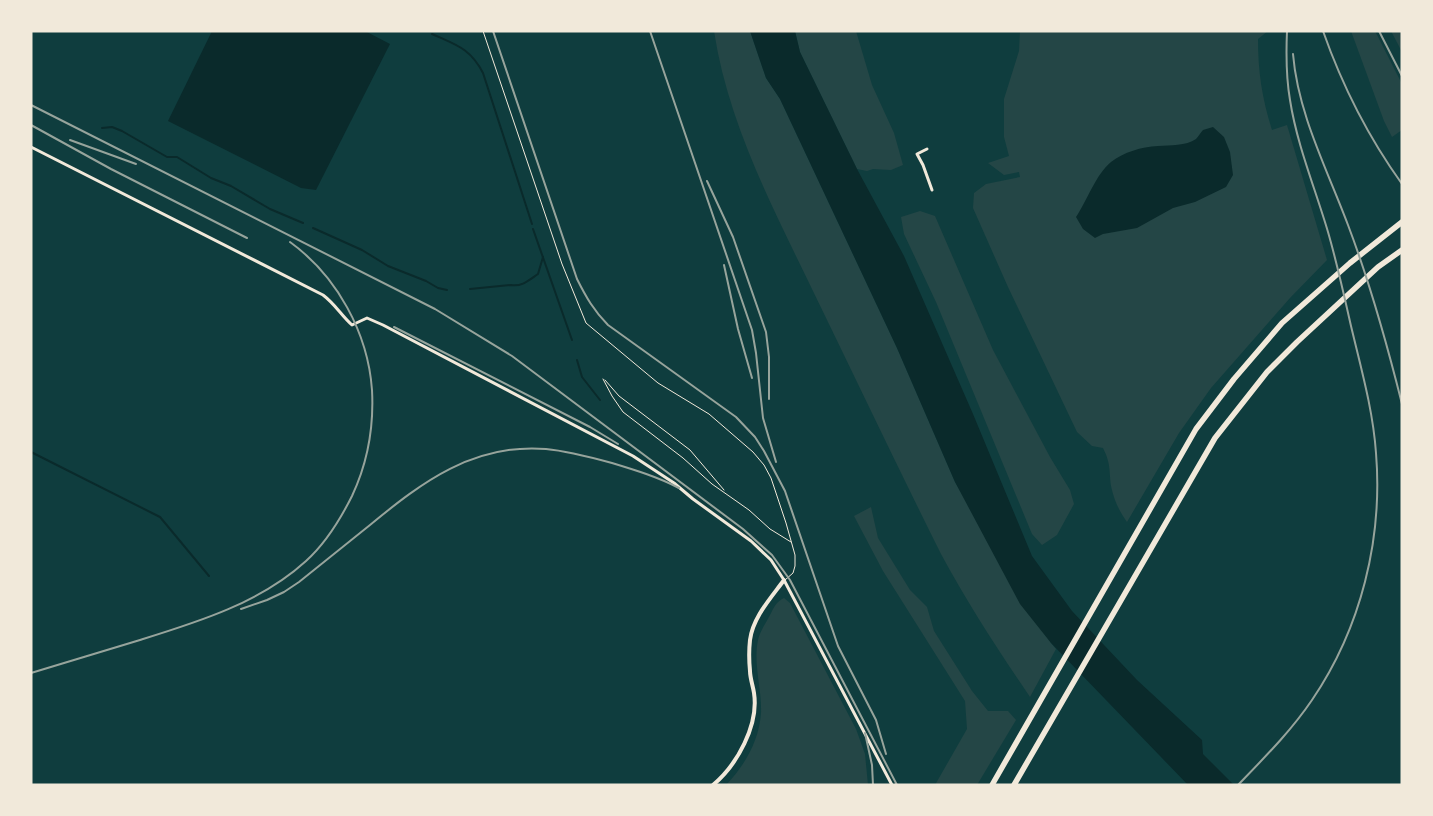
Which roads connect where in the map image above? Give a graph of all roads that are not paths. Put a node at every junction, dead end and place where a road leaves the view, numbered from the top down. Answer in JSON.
{"nodes":[{"id":1,"x":483,"y":31,"type":"edge"},
{"id":2,"x":31,"y":147,"type":"edge"},
{"id":3,"x":927,"y":150,"type":"dead end"},
{"id":4,"x":932,"y":190,"type":"dead end"},
{"id":5,"x":1402,"y":222,"type":"edge"},
{"id":6,"x":1402,"y":250,"type":"edge"},
{"id":7,"x":724,"y":491,"type":"junction"},
{"id":8,"x":791,"y":542,"type":"junction"},
{"id":9,"x":784,"y":580,"type":"junction"},
{"id":10,"x":713,"y":785,"type":"edge"},
{"id":11,"x":892,"y":785,"type":"edge"},
{"id":12,"x":992,"y":785,"type":"edge"},
{"id":13,"x":1014,"y":785,"type":"edge"}],
"edges":[{"from":1,"to":8,"type":"lane"},
{"from":2,"to":9,"type":"street"},
{"from":3,"to":4,"type":"street"},
{"from":5,"to":12,"type":"highway"},
{"from":6,"to":13,"type":"highway"},
{"from":7,"to":7,"type":"lane"},
{"from":7,"to":8,"type":"lane"},
{"from":8,"to":9,"type":"lane"},
{"from":9,"to":10,"type":"street"},
{"from":9,"to":11,"type":"street"}]}
